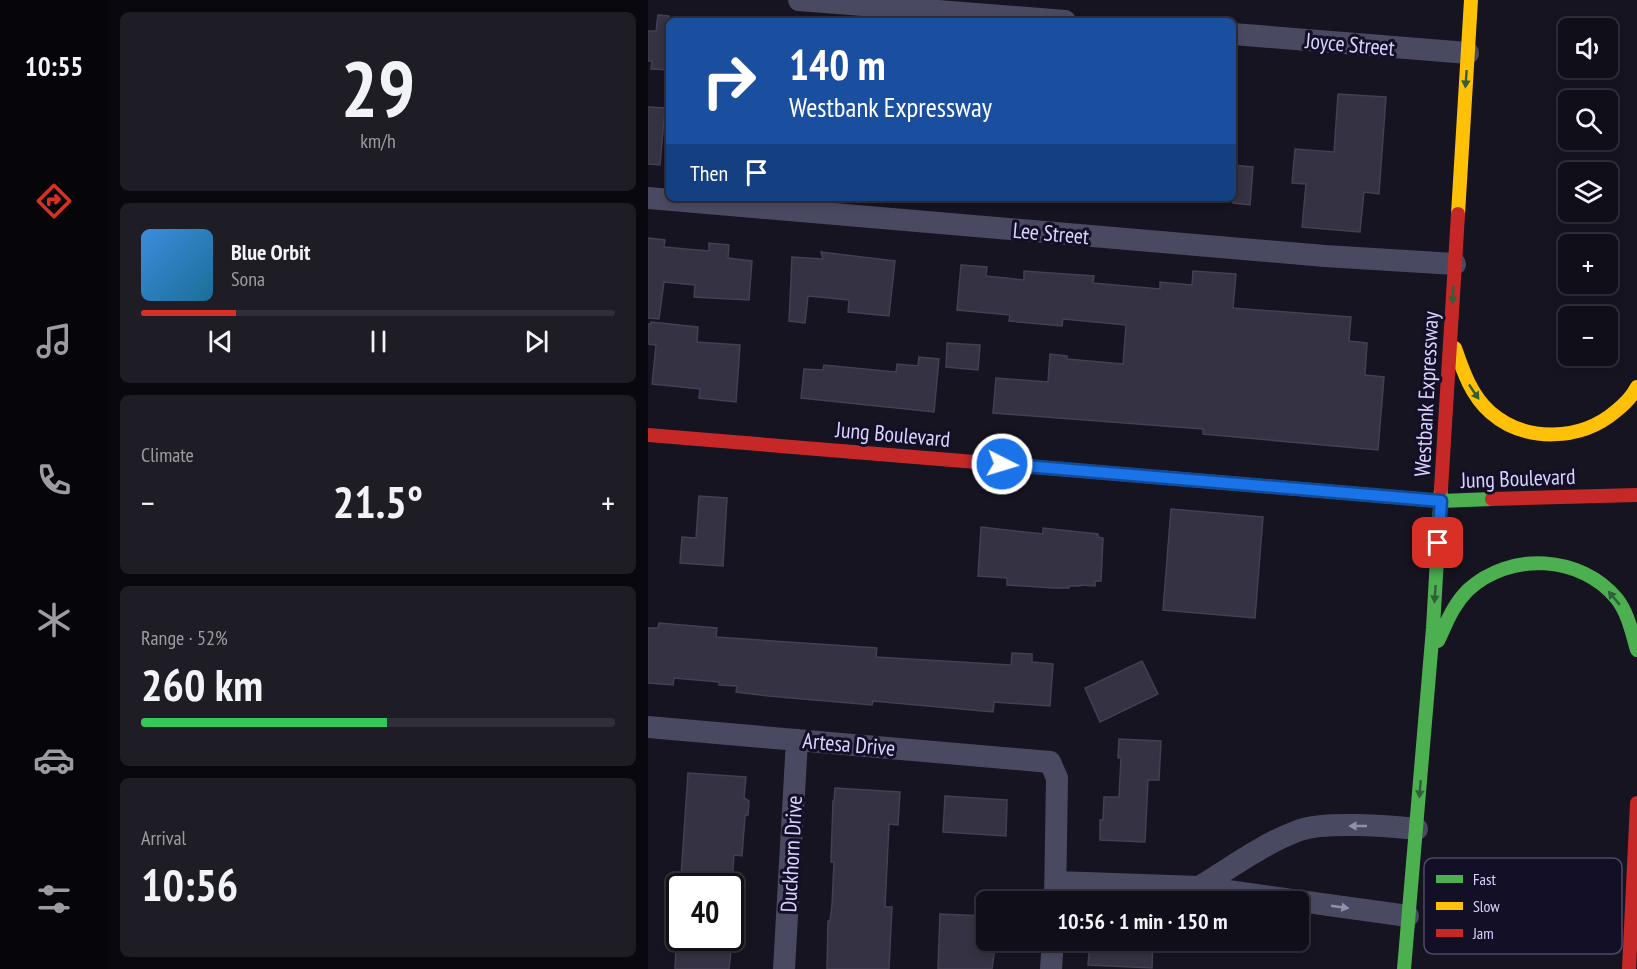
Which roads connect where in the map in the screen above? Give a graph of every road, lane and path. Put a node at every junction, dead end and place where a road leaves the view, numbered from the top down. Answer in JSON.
{"nodes":[{"id":1,"x":799,"y":0,"type":"edge"},
{"id":2,"x":1471,"y":0,"type":"edge"},
{"id":3,"x":1027,"y":18,"type":"edge"},
{"id":4,"x":1236,"y":34,"type":"edge"},
{"id":5,"x":1468,"y":53,"type":"junction"},
{"id":6,"x":648,"y":198,"type":"edge"},
{"id":7,"x":666,"y":200,"type":"edge"},
{"id":8,"x":683,"y":201,"type":"edge"},
{"id":9,"x":1455,"y":264,"type":"junction"},
{"id":10,"x":1451,"y":338,"type":"junction"},
{"id":11,"x":1637,"y":387,"type":"edge"},
{"id":12,"x":648,"y":435,"type":"edge"},
{"id":13,"x":1637,"y":495,"type":"edge"},
{"id":14,"x":1441,"y":501,"type":"junction"},
{"id":15,"x":1637,"y":650,"type":"edge"},
{"id":16,"x":1430,"y":659,"type":"junction"},
{"id":17,"x":648,"y":727,"type":"edge"},
{"id":18,"x":797,"y":740,"type":"junction"},
{"id":19,"x":1637,"y":803,"type":"edge"},
{"id":20,"x":1416,"y":829,"type":"junction"},
{"id":21,"x":1199,"y":888,"type":"junction"},
{"id":22,"x":1056,"y":891,"type":"edge"},
{"id":23,"x":1092,"y":891,"type":"edge"},
{"id":24,"x":1408,"y":916,"type":"junction"},
{"id":25,"x":1053,"y":951,"type":"edge"},
{"id":26,"x":784,"y":969,"type":"edge"},
{"id":27,"x":1052,"y":969,"type":"edge"},
{"id":28,"x":1404,"y":969,"type":"edge"},
{"id":29,"x":1629,"y":969,"type":"edge"}],
"edges":[{"from":1,"to":3,"type":"street"},
{"from":2,"to":5,"type":"main road","name":"Westbank Expressway"},
{"from":4,"to":5,"type":"street","name":"Joyce Street"},
{"from":5,"to":9,"type":"main road","name":"Westbank Expressway","one_way":true},
{"from":6,"to":7,"type":"street","name":"Lee Street"},
{"from":8,"to":9,"type":"street","name":"Lee Street"},
{"from":9,"to":10,"type":"main road","name":"Westbank Expressway","one_way":true},
{"from":10,"to":11,"type":"main road","one_way":true},
{"from":10,"to":14,"type":"main road","name":"Westbank Expressway"},
{"from":12,"to":14,"type":"main road","name":"Jung Boulevard"},
{"from":13,"to":14,"type":"main road","name":"Jung Boulevard"},
{"from":14,"to":16,"type":"main road","name":"Westbank Expressway","one_way":true},
{"from":15,"to":16,"type":"main road","one_way":true},
{"from":16,"to":20,"type":"main road","name":"Westbank Expressway","one_way":true},
{"from":17,"to":18,"type":"street","name":"Artesa Drive"},
{"from":18,"to":22,"type":"street","name":"Artesa Drive"},
{"from":18,"to":26,"type":"street","name":"Duckhorn Drive"},
{"from":19,"to":29,"type":"main road"},
{"from":20,"to":21,"type":"street","one_way":true},
{"from":20,"to":24,"type":"main road","name":"Westbank Expressway"},
{"from":21,"to":23,"type":"street"},
{"from":21,"to":24,"type":"street","one_way":true},
{"from":24,"to":28,"type":"main road","name":"Westbank Expressway"},
{"from":25,"to":27,"type":"street"}]}
